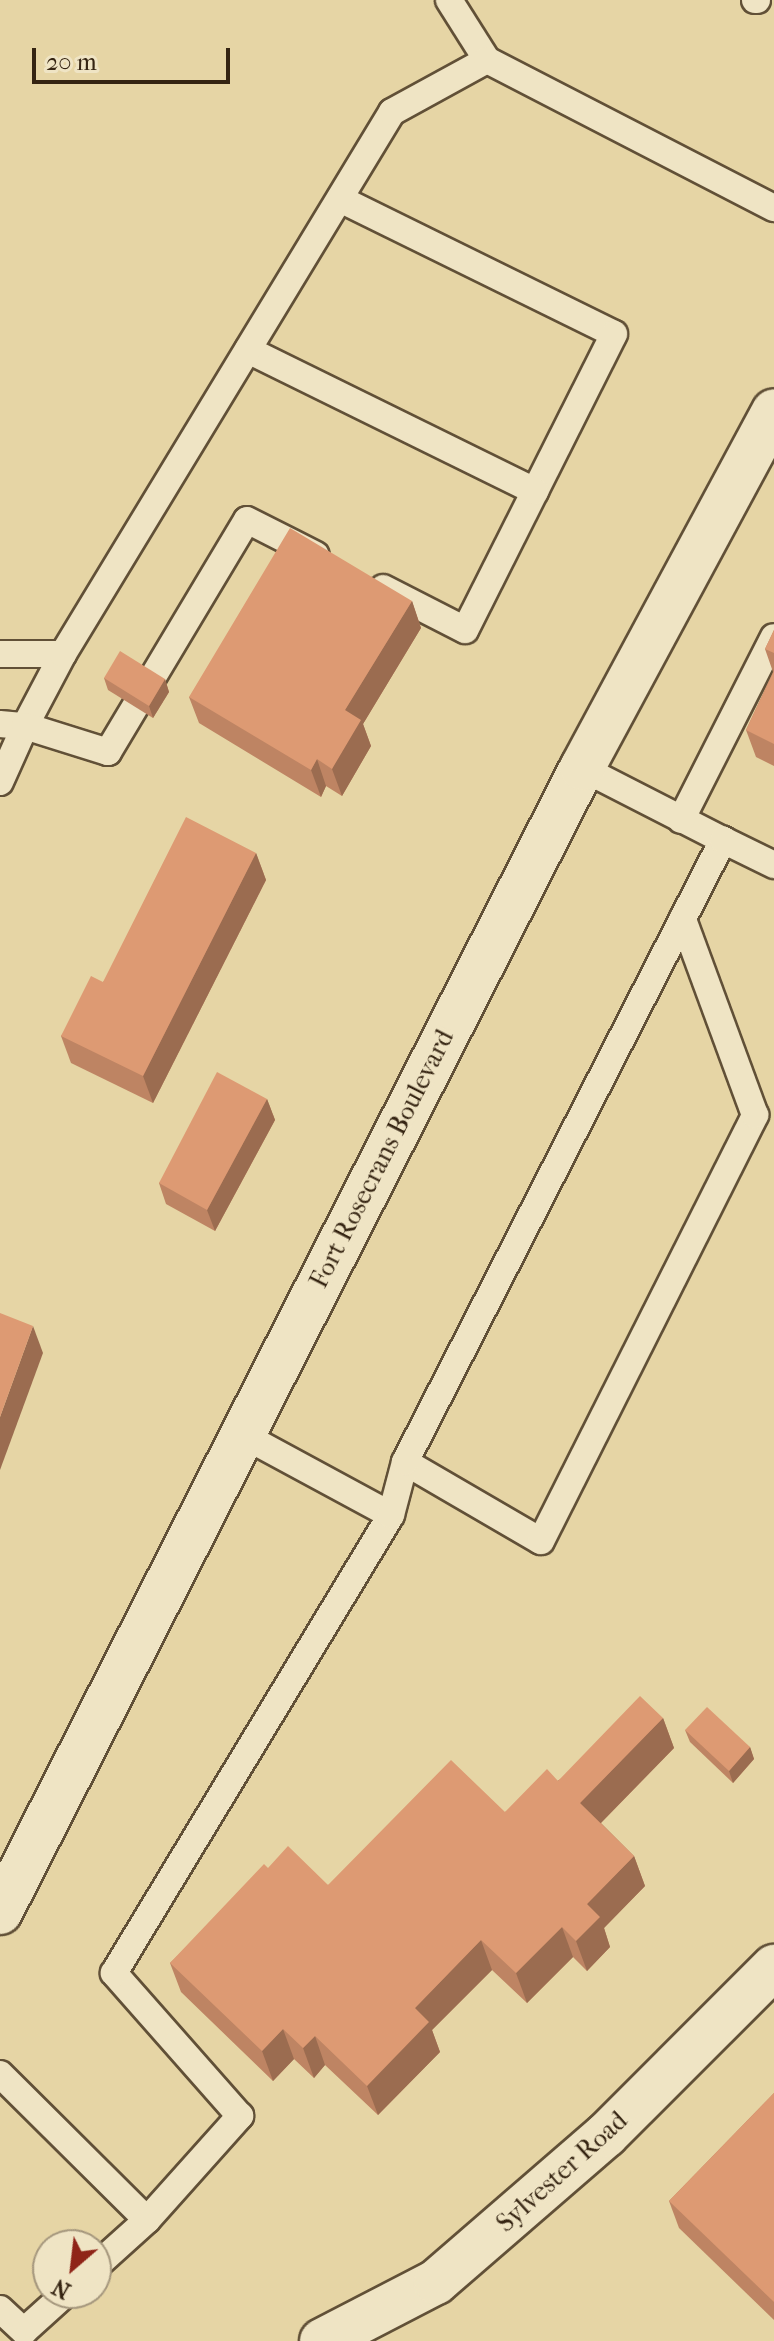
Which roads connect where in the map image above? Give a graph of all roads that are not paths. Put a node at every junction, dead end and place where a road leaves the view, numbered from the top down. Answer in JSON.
{"nodes":[{"id":1,"x":449,"y":0,"type":"edge"},
{"id":2,"x":487,"y":60,"type":"junction"},
{"id":3,"x":340,"y":199,"type":"junction"},
{"id":4,"x":774,"y":208,"type":"edge"},
{"id":5,"x":248,"y":350,"type":"junction"},
{"id":6,"x":774,"y":411,"type":"edge"},
{"id":7,"x":535,"y":491,"type":"junction"},
{"id":8,"x":774,"y":637,"type":"edge"},
{"id":9,"x":0,"y":654,"type":"edge"},
{"id":10,"x":63,"y":654,"type":"junction"},
{"id":11,"x":12,"y":725,"type":"edge"},
{"id":12,"x":582,"y":768,"type":"junction"},
{"id":13,"x":0,"y":782,"type":"edge"},
{"id":14,"x":681,"y":820,"type":"junction"},
{"id":15,"x":723,"y":840,"type":"junction"},
{"id":16,"x":774,"y":865,"type":"edge"},
{"id":17,"x":683,"y":919,"type":"junction"},
{"id":18,"x":241,"y":1434,"type":"junction"},
{"id":19,"x":405,"y":1462,"type":"junction"},
{"id":20,"x":391,"y":1515,"type":"junction"},
{"id":21,"x":0,"y":1912,"type":"edge"},
{"id":22,"x":774,"y":1967,"type":"edge"},
{"id":23,"x":0,"y":2074,"type":"edge"},
{"id":24,"x":147,"y":2220,"type":"junction"},
{"id":25,"x":112,"y":2252,"type":"edge"},
{"id":26,"x":0,"y":2309,"type":"edge"},
{"id":27,"x":48,"y":2309,"type":"edge"},
{"id":28,"x":322,"y":2341,"type":"edge"}],
"edges":[{"from":1,"to":2,"type":"lane"},
{"from":2,"to":3,"type":"lane"},
{"from":2,"to":4,"type":"lane"},
{"from":3,"to":5,"type":"lane"},
{"from":3,"to":7,"type":"lane"},
{"from":5,"to":7,"type":"lane"},
{"from":5,"to":10,"type":"lane"},
{"from":6,"to":12,"type":"street","name":"Fort Rosecrans Boulevard"},
{"from":7,"to":11,"type":"lane"},
{"from":8,"to":14,"type":"lane"},
{"from":9,"to":10,"type":"lane"},
{"from":10,"to":11,"type":"lane"},
{"from":11,"to":13,"type":"lane"},
{"from":12,"to":14,"type":"lane"},
{"from":12,"to":18,"type":"street","name":"Fort Rosecrans Boulevard"},
{"from":14,"to":15,"type":"lane"},
{"from":15,"to":16,"type":"lane"},
{"from":15,"to":17,"type":"lane"},
{"from":17,"to":19,"type":"lane"},
{"from":17,"to":19,"type":"lane"},
{"from":18,"to":20,"type":"lane"},
{"from":18,"to":21,"type":"street","name":"Fort Rosecrans Boulevard"},
{"from":19,"to":20,"type":"lane"},
{"from":20,"to":24,"type":"lane"},
{"from":22,"to":28,"type":"street","name":"Sylvester Road"},
{"from":23,"to":24,"type":"lane"},
{"from":24,"to":25,"type":"lane"},
{"from":26,"to":27,"type":"lane"}]}
